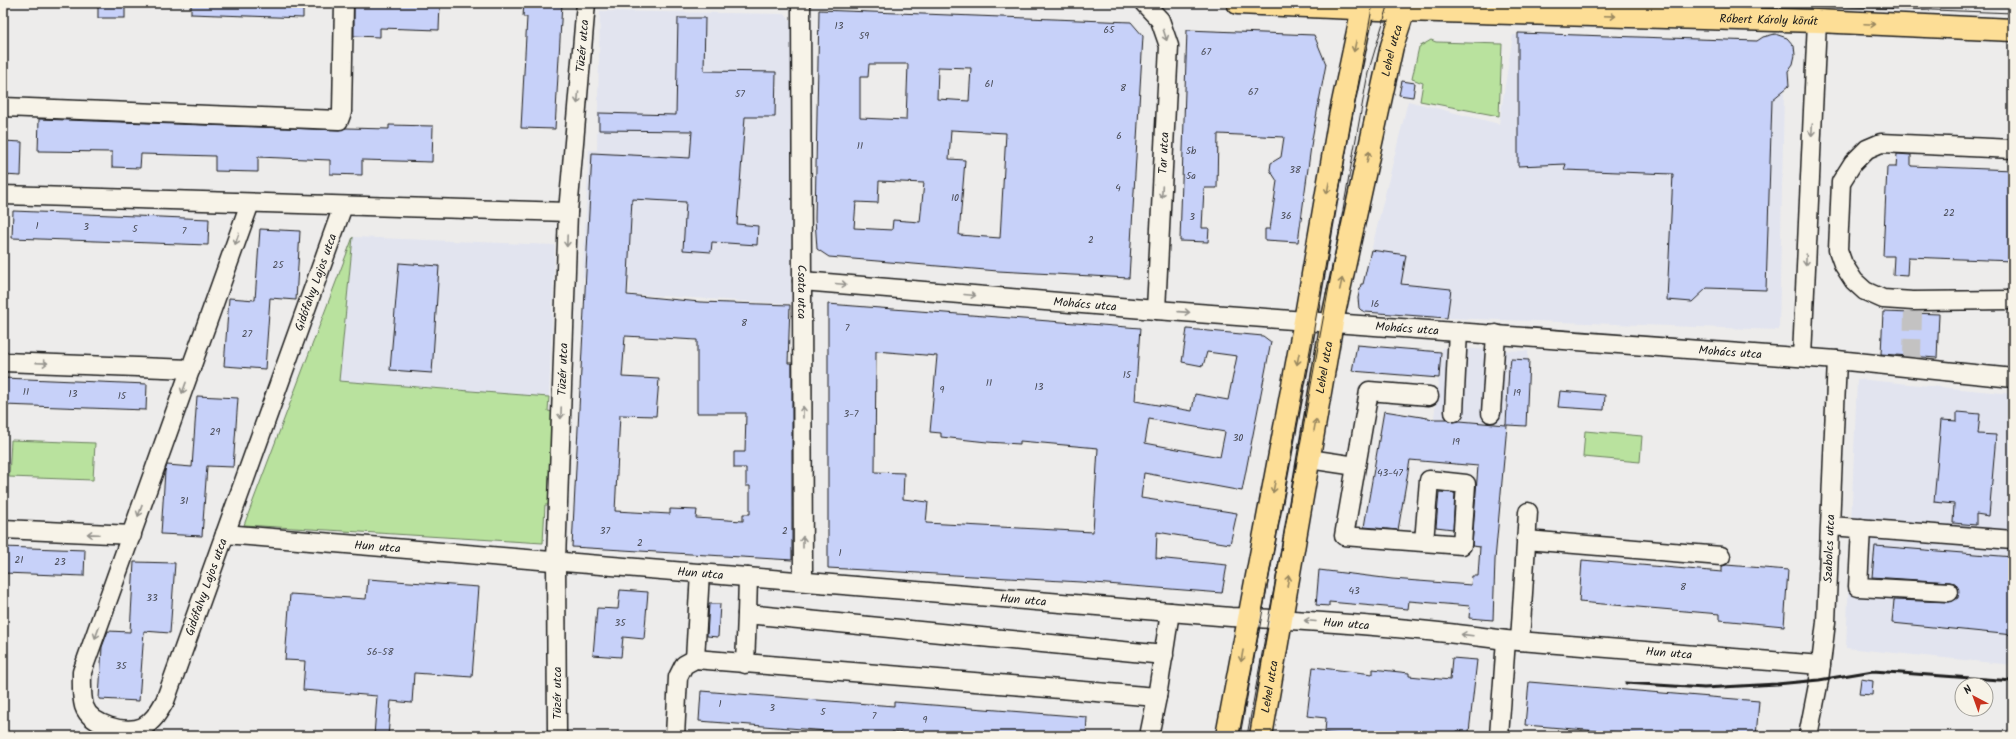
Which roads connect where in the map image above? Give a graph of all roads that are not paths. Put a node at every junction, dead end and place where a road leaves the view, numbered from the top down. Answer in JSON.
{"nodes":[{"id":1,"x":344,"y":3,"type":"edge"},
{"id":2,"x":586,"y":3,"type":"edge"},
{"id":3,"x":801,"y":3,"type":"edge"},
{"id":4,"x":1144,"y":3,"type":"edge"},
{"id":5,"x":1238,"y":3,"type":"edge"},
{"id":6,"x":1364,"y":6,"type":"edge"},
{"id":7,"x":1405,"y":7,"type":"edge"},
{"id":8,"x":1818,"y":22,"type":"junction"},
{"id":9,"x":2013,"y":30,"type":"edge"},
{"id":10,"x":1817,"y":102,"type":"dead end"},
{"id":11,"x":3,"y":107,"type":"edge"},
{"id":12,"x":2013,"y":149,"type":"edge"},
{"id":13,"x":3,"y":195,"type":"edge"},
{"id":14,"x":250,"y":203,"type":"junction"},
{"id":15,"x":343,"y":206,"type":"junction"},
{"id":16,"x":568,"y":212,"type":"junction"},
{"id":17,"x":802,"y":281,"type":"junction"},
{"id":18,"x":2013,"y":300,"type":"edge"},
{"id":19,"x":1156,"y":310,"type":"junction"},
{"id":20,"x":1305,"y":321,"type":"junction"},
{"id":21,"x":1332,"y":322,"type":"junction"},
{"id":22,"x":1458,"y":332,"type":"junction"},
{"id":23,"x":1496,"y":334,"type":"junction"},
{"id":24,"x":1802,"y":358,"type":"junction"},
{"id":25,"x":1837,"y":360,"type":"junction"},
{"id":26,"x":3,"y":362,"type":"edge"},
{"id":27,"x":191,"y":370,"type":"junction"},
{"id":28,"x":2013,"y":378,"type":"edge"},
{"id":29,"x":1429,"y":396,"type":"dead end"},
{"id":30,"x":1454,"y":412,"type":"dead end"},
{"id":31,"x":1491,"y":412,"type":"dead end"},
{"id":32,"x":1309,"y":459,"type":"junction"},
{"id":33,"x":1356,"y":466,"type":"junction"},
{"id":34,"x":1528,"y":512,"type":"dead end"},
{"id":35,"x":1831,"y":526,"type":"junction"},
{"id":36,"x":1861,"y":528,"type":"junction"},
{"id":37,"x":3,"y":529,"type":"edge"},
{"id":38,"x":225,"y":534,"type":"junction"},
{"id":39,"x":132,"y":535,"type":"junction"},
{"id":40,"x":1526,"y":540,"type":"junction"},
{"id":41,"x":2013,"y":540,"type":"edge"},
{"id":42,"x":1424,"y":542,"type":"dead end"},
{"id":43,"x":1721,"y":556,"type":"dead end"},
{"id":44,"x":556,"y":561,"type":"junction"},
{"id":45,"x":700,"y":573,"type":"junction"},
{"id":46,"x":748,"y":577,"type":"junction"},
{"id":47,"x":804,"y":581,"type":"junction"},
{"id":48,"x":1949,"y":592,"type":"dead end"},
{"id":49,"x":1170,"y":612,"type":"junction"},
{"id":50,"x":747,"y":614,"type":"junction"},
{"id":51,"x":1248,"y":618,"type":"junction"},
{"id":52,"x":1282,"y":619,"type":"junction"},
{"id":53,"x":1513,"y":640,"type":"junction"},
{"id":54,"x":1164,"y":655,"type":"junction"},
{"id":55,"x":695,"y":660,"type":"junction"},
{"id":56,"x":745,"y":664,"type":"junction"},
{"id":57,"x":1821,"y":665,"type":"junction"},
{"id":58,"x":1157,"y":697,"type":"junction"},
{"id":59,"x":557,"y":736,"type":"edge"},
{"id":60,"x":675,"y":736,"type":"edge"},
{"id":61,"x":1149,"y":736,"type":"edge"},
{"id":62,"x":1227,"y":736,"type":"edge"},
{"id":63,"x":1261,"y":736,"type":"edge"},
{"id":64,"x":1499,"y":736,"type":"edge"},
{"id":65,"x":1808,"y":736,"type":"edge"}],
"edges":[{"from":1,"to":11,"type":"street"},
{"from":2,"to":16,"type":"street","name":"Tüzér utca","one_way":true},
{"from":3,"to":17,"type":"street","name":"Csata utca"},
{"from":4,"to":19,"type":"street","name":"Tar utca","one_way":true},
{"from":5,"to":6,"type":"main road","name":"Róbert Károly körút"},
{"from":6,"to":7,"type":"main road","name":"Róbert Károly körút"},
{"from":6,"to":20,"type":"main road","one_way":true},
{"from":7,"to":8,"type":"main road","name":"Róbert Károly körút","one_way":true},
{"from":21,"to":7,"type":"main road","name":"Lehel utca","one_way":true},
{"from":8,"to":9,"type":"main road","name":"Róbert Károly körút","one_way":true},
{"from":8,"to":10,"type":"street"},
{"from":8,"to":24,"type":"street","one_way":true},
{"from":12,"to":18,"type":"street"},
{"from":13,"to":14,"type":"street"},
{"from":14,"to":15,"type":"street"},
{"from":14,"to":27,"type":"street","name":"Gidófalvy Lajos utca","one_way":true},
{"from":15,"to":16,"type":"street"},
{"from":15,"to":38,"type":"street","name":"Gidófalvy Lajos utca"},
{"from":16,"to":44,"type":"street","name":"Tüzér utca","one_way":true},
{"from":17,"to":19,"type":"street","name":"Mohács utca","one_way":true},
{"from":47,"to":17,"type":"street","name":"Csata utca","one_way":true},
{"from":19,"to":20,"type":"street","name":"Mohács utca","one_way":true},
{"from":20,"to":21,"type":"street","name":"Mohács utca"},
{"from":20,"to":51,"type":"main road","one_way":true},
{"from":21,"to":22,"type":"street","name":"Mohács utca"},
{"from":32,"to":21,"type":"main road","name":"Lehel utca","one_way":true},
{"from":22,"to":23,"type":"street","name":"Mohács utca"},
{"from":22,"to":30,"type":"street"},
{"from":23,"to":24,"type":"street","name":"Mohács utca"},
{"from":23,"to":31,"type":"street"},
{"from":24,"to":25,"type":"street","name":"Mohács utca"},
{"from":25,"to":28,"type":"street","name":"Mohács utca"},
{"from":25,"to":35,"type":"street","name":"Szabolcs utca"},
{"from":26,"to":27,"type":"street","one_way":true},
{"from":27,"to":39,"type":"street","name":"Gidófalvy Lajos utca","one_way":true},
{"from":29,"to":33,"type":"street"},
{"from":32,"to":33,"type":"street"},
{"from":52,"to":32,"type":"main road","name":"Lehel utca","one_way":true},
{"from":33,"to":42,"type":"street"},
{"from":34,"to":40,"type":"street"},
{"from":35,"to":36,"type":"street"},
{"from":35,"to":57,"type":"street","name":"Szabolcs utca"},
{"from":36,"to":41,"type":"street"},
{"from":36,"to":48,"type":"street"},
{"from":39,"to":37,"type":"street","one_way":true},
{"from":39,"to":38,"type":"street","name":"Gidófalvy Lajos utca","one_way":true},
{"from":38,"to":44,"type":"street","name":"Hun utca"},
{"from":40,"to":43,"type":"street"},
{"from":40,"to":53,"type":"street"},
{"from":44,"to":45,"type":"street","name":"Hun utca"},
{"from":44,"to":59,"type":"street","name":"Tüzér utca"},
{"from":45,"to":46,"type":"street","name":"Hun utca"},
{"from":45,"to":55,"type":"street"},
{"from":46,"to":47,"type":"street","name":"Hun utca"},
{"from":46,"to":50,"type":"street"},
{"from":47,"to":49,"type":"street","name":"Hun utca"},
{"from":49,"to":51,"type":"street","name":"Hun utca"},
{"from":49,"to":54,"type":"street"},
{"from":50,"to":54,"type":"street"},
{"from":50,"to":56,"type":"street"},
{"from":51,"to":52,"type":"street","name":"Hun utca"},
{"from":51,"to":62,"type":"main road","one_way":true},
{"from":53,"to":52,"type":"street","name":"Hun utca","one_way":true},
{"from":52,"to":63,"type":"main road","name":"Lehel utca"},
{"from":53,"to":57,"type":"street","name":"Hun utca"},
{"from":53,"to":64,"type":"street"},
{"from":54,"to":58,"type":"street"},
{"from":55,"to":56,"type":"street"},
{"from":55,"to":60,"type":"street"},
{"from":56,"to":58,"type":"street"},
{"from":57,"to":65,"type":"street","name":"Szabolcs utca"},
{"from":58,"to":61,"type":"street"}]}
